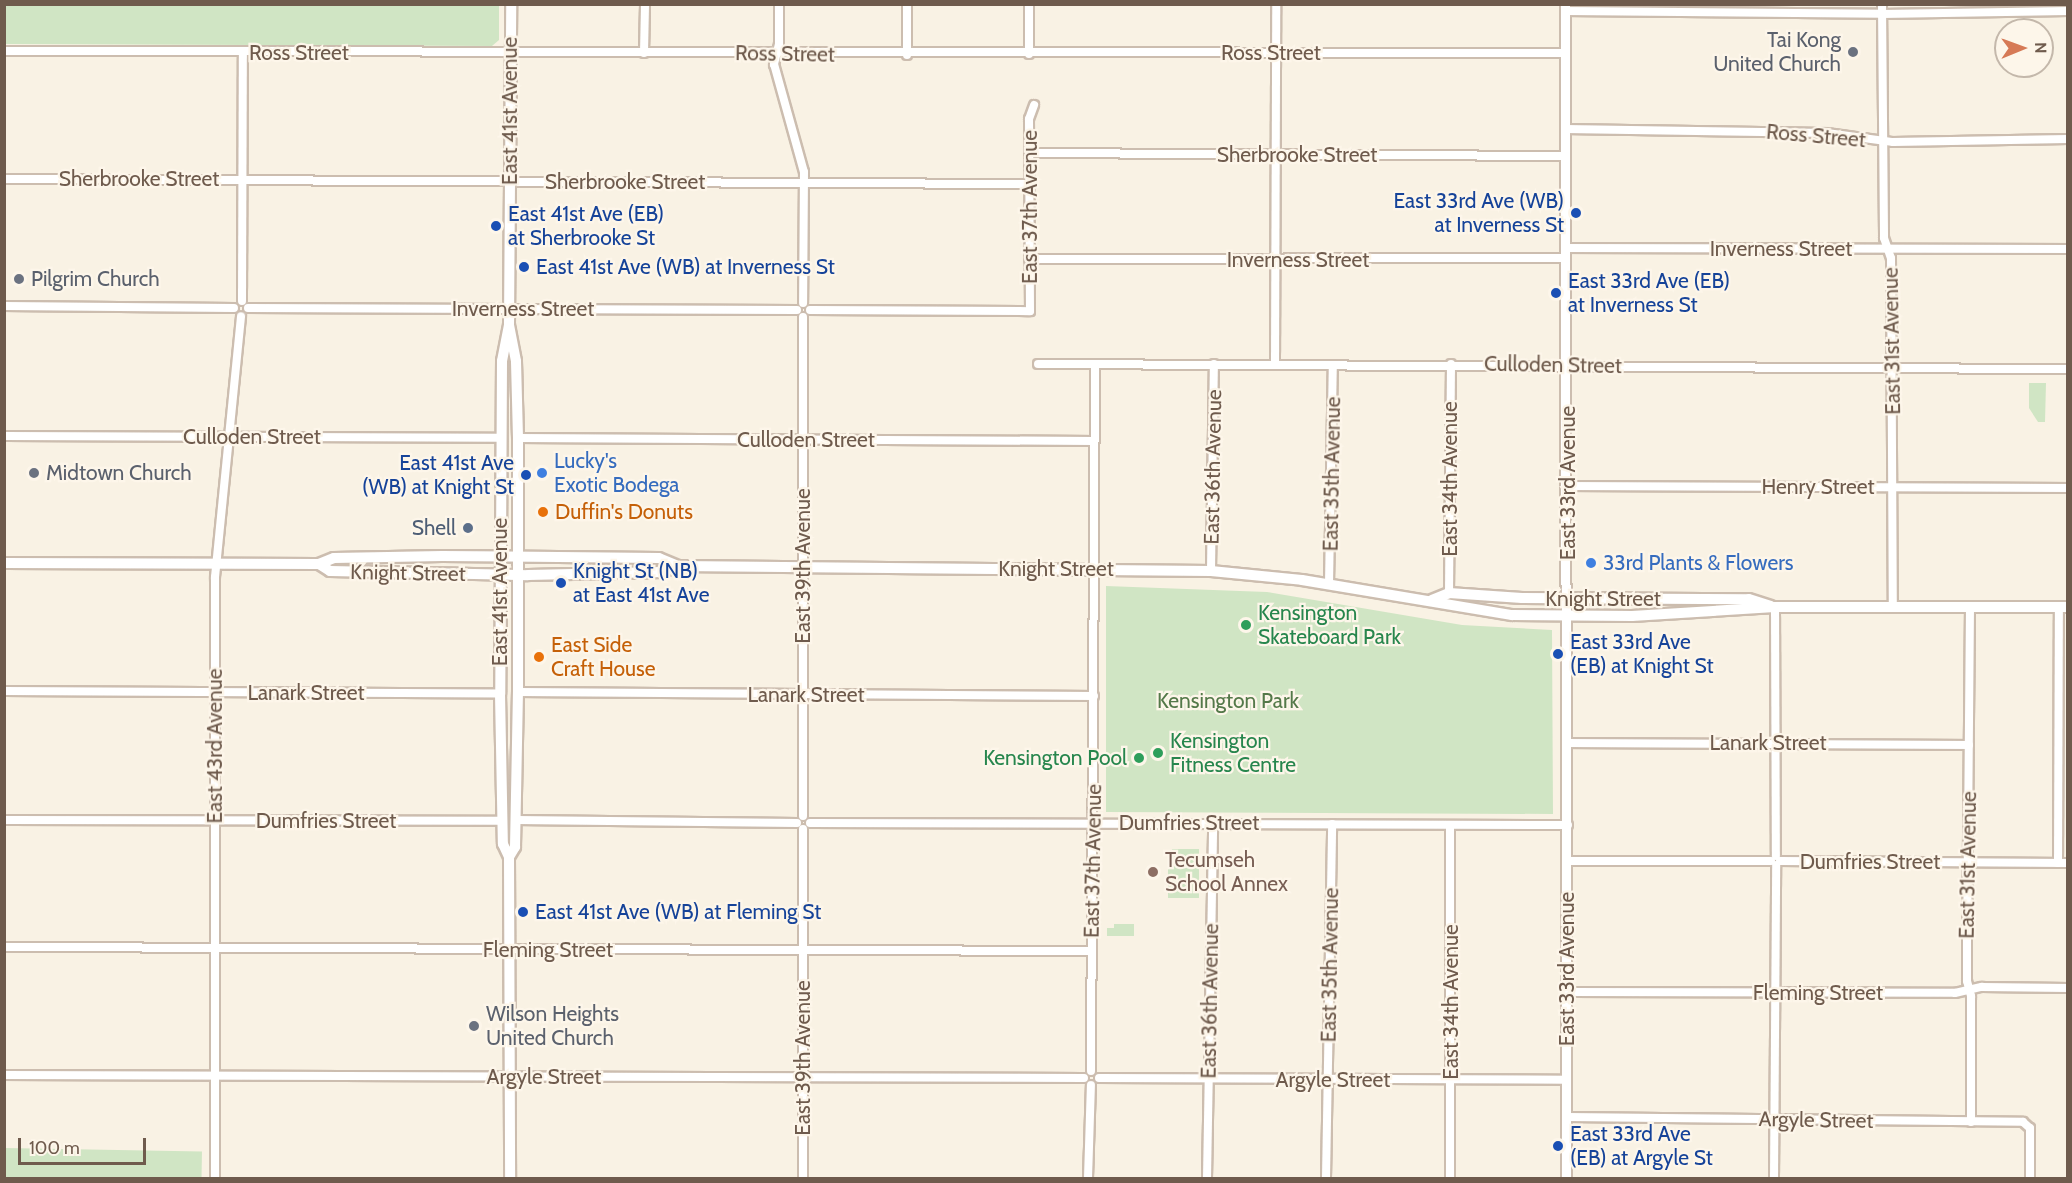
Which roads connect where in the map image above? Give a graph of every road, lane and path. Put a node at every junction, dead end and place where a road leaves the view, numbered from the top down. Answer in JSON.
{"nodes":[{"id":1,"x":511,"y":4,"type":"edge"},
{"id":2,"x":645,"y":4,"type":"edge"},
{"id":3,"x":779,"y":4,"type":"edge"},
{"id":4,"x":907,"y":4,"type":"edge"},
{"id":5,"x":1029,"y":4,"type":"edge"},
{"id":6,"x":1276,"y":4,"type":"edge"},
{"id":7,"x":1882,"y":4,"type":"edge"},
{"id":8,"x":1565,"y":8,"type":"edge"},
{"id":9,"x":2067,"y":11,"type":"edge"},
{"id":10,"x":1882,"y":14,"type":"junction"},
{"id":11,"x":4,"y":51,"type":"edge"},
{"id":12,"x":243,"y":53,"type":"junction"},
{"id":13,"x":510,"y":53,"type":"junction"},
{"id":14,"x":644,"y":53,"type":"junction"},
{"id":15,"x":1276,"y":53,"type":"junction"},
{"id":16,"x":1565,"y":53,"type":"junction"},
{"id":17,"x":777,"y":54,"type":"junction"},
{"id":18,"x":1029,"y":54,"type":"junction"},
{"id":19,"x":907,"y":55,"type":"junction"},
{"id":20,"x":1034,"y":105,"type":"dead end"},
{"id":21,"x":1565,"y":129,"type":"junction"},
{"id":22,"x":2067,"y":139,"type":"edge"},
{"id":23,"x":1883,"y":142,"type":"junction"},
{"id":24,"x":1029,"y":153,"type":"junction"},
{"id":25,"x":1276,"y":155,"type":"junction"},
{"id":26,"x":1565,"y":156,"type":"junction"},
{"id":27,"x":4,"y":179,"type":"edge"},
{"id":28,"x":242,"y":180,"type":"junction"},
{"id":29,"x":510,"y":182,"type":"junction"},
{"id":30,"x":805,"y":182,"type":"junction"},
{"id":31,"x":1029,"y":184,"type":"junction"},
{"id":32,"x":1888,"y":249,"type":"junction"},
{"id":33,"x":2067,"y":249,"type":"edge"},
{"id":34,"x":1566,"y":253,"type":"junction"},
{"id":35,"x":1029,"y":259,"type":"junction"},
{"id":36,"x":1276,"y":260,"type":"junction"},
{"id":37,"x":242,"y":301,"type":"junction"},
{"id":38,"x":803,"y":303,"type":"junction"},
{"id":39,"x":4,"y":306,"type":"edge"},
{"id":40,"x":234,"y":308,"type":"junction"},
{"id":41,"x":248,"y":308,"type":"junction"},
{"id":42,"x":510,"y":309,"type":"junction"},
{"id":43,"x":810,"y":310,"type":"junction"},
{"id":44,"x":800,"y":313,"type":"junction"},
{"id":45,"x":241,"y":316,"type":"junction"},
{"id":46,"x":509,"y":326,"type":"junction"},
{"id":47,"x":1038,"y":364,"type":"dead end"},
{"id":48,"x":1095,"y":364,"type":"junction"},
{"id":49,"x":1214,"y":364,"type":"junction"},
{"id":50,"x":1275,"y":364,"type":"junction"},
{"id":51,"x":1333,"y":364,"type":"junction"},
{"id":52,"x":1451,"y":364,"type":"junction"},
{"id":53,"x":1568,"y":365,"type":"junction"},
{"id":54,"x":1892,"y":369,"type":"junction"},
{"id":55,"x":2067,"y":369,"type":"edge"},
{"id":56,"x":4,"y":436,"type":"edge"},
{"id":57,"x":227,"y":437,"type":"junction"},
{"id":58,"x":500,"y":438,"type":"junction"},
{"id":59,"x":518,"y":438,"type":"junction"},
{"id":60,"x":803,"y":440,"type":"junction"},
{"id":61,"x":1094,"y":441,"type":"junction"},
{"id":62,"x":1568,"y":486,"type":"junction"},
{"id":63,"x":1893,"y":487,"type":"junction"},
{"id":64,"x":2067,"y":488,"type":"edge"},
{"id":65,"x":500,"y":557,"type":"junction"},
{"id":66,"x":518,"y":557,"type":"junction"},
{"id":67,"x":4,"y":563,"type":"edge"},
{"id":68,"x":215,"y":564,"type":"junction"},
{"id":69,"x":319,"y":564,"type":"junction"},
{"id":70,"x":678,"y":566,"type":"junction"},
{"id":71,"x":803,"y":567,"type":"junction"},
{"id":72,"x":1095,"y":570,"type":"junction"},
{"id":73,"x":1211,"y":571,"type":"junction"},
{"id":74,"x":501,"y":574,"type":"junction"},
{"id":75,"x":518,"y":575,"type":"junction"},
{"id":76,"x":1329,"y":584,"type":"junction"},
{"id":77,"x":1449,"y":593,"type":"junction"},
{"id":78,"x":1568,"y":599,"type":"junction"},
{"id":79,"x":1432,"y":600,"type":"junction"},
{"id":80,"x":1775,"y":607,"type":"junction"},
{"id":81,"x":1893,"y":607,"type":"junction"},
{"id":82,"x":1970,"y":607,"type":"junction"},
{"id":83,"x":2063,"y":607,"type":"edge"},
{"id":84,"x":1568,"y":616,"type":"junction"},
{"id":85,"x":4,"y":691,"type":"edge"},
{"id":86,"x":215,"y":692,"type":"junction"},
{"id":87,"x":518,"y":692,"type":"junction"},
{"id":88,"x":500,"y":694,"type":"junction"},
{"id":89,"x":803,"y":696,"type":"junction"},
{"id":90,"x":1094,"y":696,"type":"junction"},
{"id":91,"x":1776,"y":743,"type":"junction"},
{"id":92,"x":1568,"y":744,"type":"junction"},
{"id":93,"x":1969,"y":745,"type":"junction"},
{"id":94,"x":4,"y":820,"type":"edge"},
{"id":95,"x":516,"y":820,"type":"junction"},
{"id":96,"x":216,"y":821,"type":"junction"},
{"id":97,"x":503,"y":821,"type":"junction"},
{"id":98,"x":801,"y":822,"type":"junction"},
{"id":99,"x":1094,"y":823,"type":"junction"},
{"id":100,"x":1213,"y":824,"type":"junction"},
{"id":101,"x":1332,"y":824,"type":"junction"},
{"id":102,"x":1568,"y":825,"type":"junction"},
{"id":103,"x":1450,"y":826,"type":"junction"},
{"id":104,"x":509,"y":857,"type":"junction"},
{"id":105,"x":1568,"y":861,"type":"junction"},
{"id":106,"x":1776,"y":861,"type":"junction"},
{"id":107,"x":1968,"y":862,"type":"junction"},
{"id":108,"x":2058,"y":863,"type":"junction"},
{"id":109,"x":2067,"y":863,"type":"edge"},
{"id":110,"x":4,"y":947,"type":"edge"},
{"id":111,"x":215,"y":949,"type":"junction"},
{"id":112,"x":510,"y":949,"type":"junction"},
{"id":113,"x":803,"y":950,"type":"junction"},
{"id":114,"x":1092,"y":951,"type":"junction"},
{"id":115,"x":2067,"y":988,"type":"edge"},
{"id":116,"x":1970,"y":991,"type":"junction"},
{"id":117,"x":1568,"y":992,"type":"junction"},
{"id":118,"x":1775,"y":993,"type":"junction"},
{"id":119,"x":1091,"y":1071,"type":"junction"},
{"id":120,"x":215,"y":1075,"type":"junction"},
{"id":121,"x":4,"y":1076,"type":"edge"},
{"id":122,"x":510,"y":1077,"type":"junction"},
{"id":123,"x":803,"y":1078,"type":"junction"},
{"id":124,"x":1084,"y":1078,"type":"junction"},
{"id":125,"x":1099,"y":1078,"type":"junction"},
{"id":126,"x":1209,"y":1079,"type":"junction"},
{"id":127,"x":1328,"y":1080,"type":"junction"},
{"id":128,"x":1567,"y":1080,"type":"junction"},
{"id":129,"x":1451,"y":1081,"type":"junction"},
{"id":130,"x":1091,"y":1085,"type":"junction"},
{"id":131,"x":1567,"y":1117,"type":"junction"},
{"id":132,"x":1774,"y":1119,"type":"junction"},
{"id":133,"x":1971,"y":1122,"type":"junction"},
{"id":134,"x":215,"y":1179,"type":"edge"},
{"id":135,"x":510,"y":1179,"type":"edge"},
{"id":136,"x":803,"y":1179,"type":"edge"},
{"id":137,"x":1088,"y":1179,"type":"edge"},
{"id":138,"x":1207,"y":1179,"type":"edge"},
{"id":139,"x":1326,"y":1179,"type":"edge"},
{"id":140,"x":1450,"y":1179,"type":"edge"},
{"id":141,"x":1566,"y":1179,"type":"edge"},
{"id":142,"x":1774,"y":1179,"type":"edge"},
{"id":143,"x":2030,"y":1179,"type":"edge"}],
"edges":[{"from":1,"to":13,"type":"main road","name":"East 41st Avenue"},
{"from":2,"to":14,"type":"street"},
{"from":3,"to":17,"type":"street"},
{"from":4,"to":19,"type":"street"},
{"from":5,"to":18,"type":"street"},
{"from":6,"to":15,"type":"street"},
{"from":7,"to":10,"type":"street","name":"East 31st Avenue"},
{"from":8,"to":10,"type":"street"},
{"from":8,"to":16,"type":"street","name":"East 33rd Avenue"},
{"from":9,"to":10,"type":"street"},
{"from":10,"to":23,"type":"street","name":"East 31st Avenue"},
{"from":11,"to":12,"type":"street","name":"Ross Street"},
{"from":12,"to":13,"type":"street","name":"Ross Street"},
{"from":12,"to":28,"type":"street"},
{"from":13,"to":14,"type":"street","name":"Ross Street"},
{"from":13,"to":29,"type":"main road","name":"East 41st Avenue"},
{"from":14,"to":17,"type":"street","name":"Ross Street"},
{"from":15,"to":16,"type":"street","name":"Ross Street"},
{"from":15,"to":18,"type":"street","name":"Ross Street"},
{"from":15,"to":25,"type":"street"},
{"from":16,"to":21,"type":"street","name":"East 33rd Avenue"},
{"from":17,"to":19,"type":"street","name":"Ross Street"},
{"from":17,"to":30,"type":"street"},
{"from":18,"to":19,"type":"street","name":"Ross Street"},
{"from":20,"to":24,"type":"street","name":"East 37th Avenue"},
{"from":21,"to":23,"type":"street","name":"Ross Street"},
{"from":21,"to":26,"type":"street","name":"East 33rd Avenue"},
{"from":22,"to":23,"type":"street","name":"Ross Street"},
{"from":23,"to":32,"type":"street","name":"East 31st Avenue"},
{"from":24,"to":25,"type":"street","name":"Sherbrooke Street"},
{"from":24,"to":31,"type":"street","name":"East 37th Avenue"},
{"from":25,"to":26,"type":"street","name":"Sherbrooke Street"},
{"from":25,"to":36,"type":"street"},
{"from":26,"to":34,"type":"street","name":"East 33rd Avenue"},
{"from":27,"to":28,"type":"street","name":"Sherbrooke Street"},
{"from":28,"to":29,"type":"street","name":"Sherbrooke Street"},
{"from":28,"to":37,"type":"street"},
{"from":29,"to":30,"type":"street","name":"Sherbrooke Street"},
{"from":29,"to":42,"type":"main road","name":"East 41st Avenue"},
{"from":30,"to":31,"type":"street","name":"Sherbrooke Street"},
{"from":30,"to":38,"type":"street"},
{"from":31,"to":35,"type":"street","name":"East 37th Avenue"},
{"from":32,"to":33,"type":"street","name":"Inverness Street"},
{"from":32,"to":34,"type":"street","name":"Inverness Street"},
{"from":32,"to":54,"type":"street","name":"East 31st Avenue"},
{"from":34,"to":36,"type":"street","name":"Inverness Street"},
{"from":34,"to":53,"type":"street","name":"East 33rd Avenue"},
{"from":35,"to":36,"type":"street","name":"Inverness Street"},
{"from":35,"to":43,"type":"street","name":"East 37th Avenue"},
{"from":36,"to":50,"type":"street"},
{"from":37,"to":40,"type":"street"},
{"from":37,"to":41,"type":"street"},
{"from":38,"to":43,"type":"street"},
{"from":38,"to":44,"type":"street"},
{"from":39,"to":40,"type":"street"},
{"from":40,"to":45,"type":"street"},
{"from":41,"to":42,"type":"street","name":"Inverness Street"},
{"from":41,"to":45,"type":"street"},
{"from":42,"to":44,"type":"street","name":"Inverness Street"},
{"from":42,"to":46,"type":"main road","name":"East 41st Avenue"},
{"from":43,"to":44,"type":"street"},
{"from":44,"to":60,"type":"street","name":"East 39th Avenue"},
{"from":45,"to":57,"type":"street","name":"East 43rd Avenue"},
{"from":46,"to":58,"type":"main road","name":"East 41st Avenue"},
{"from":46,"to":59,"type":"main road","name":"East 41st Avenue"},
{"from":47,"to":48,"type":"street","name":"Culloden Street"},
{"from":48,"to":49,"type":"street","name":"Culloden Street"},
{"from":48,"to":61,"type":"street","name":"East 37th Avenue"},
{"from":49,"to":50,"type":"street","name":"Culloden Street"},
{"from":49,"to":73,"type":"street","name":"East 36th Avenue"},
{"from":50,"to":51,"type":"street","name":"Culloden Street"},
{"from":51,"to":52,"type":"street","name":"Culloden Street"},
{"from":51,"to":76,"type":"street","name":"East 35th Avenue"},
{"from":52,"to":53,"type":"street","name":"Culloden Street"},
{"from":52,"to":77,"type":"street","name":"East 34th Avenue"},
{"from":53,"to":54,"type":"street","name":"Culloden Street"},
{"from":53,"to":62,"type":"street","name":"East 33rd Avenue"},
{"from":54,"to":55,"type":"street","name":"Culloden Street"},
{"from":54,"to":63,"type":"street","name":"East 31st Avenue"},
{"from":56,"to":57,"type":"street","name":"Culloden Street"},
{"from":57,"to":58,"type":"street","name":"Culloden Street"},
{"from":57,"to":68,"type":"street","name":"East 43rd Avenue"},
{"from":58,"to":65,"type":"main road","name":"East 41st Avenue"},
{"from":59,"to":60,"type":"street","name":"Culloden Street"},
{"from":59,"to":66,"type":"main road","name":"East 41st Avenue"},
{"from":60,"to":61,"type":"street","name":"Culloden Street"},
{"from":60,"to":71,"type":"street","name":"East 39th Avenue"},
{"from":61,"to":72,"type":"street","name":"East 37th Avenue"},
{"from":62,"to":63,"type":"street","name":"Henry Street"},
{"from":62,"to":78,"type":"street","name":"East 33rd Avenue"},
{"from":63,"to":64,"type":"street","name":"Henry Street"},
{"from":63,"to":81,"type":"street","name":"East 31st Avenue"},
{"from":65,"to":66,"type":"main road","name":"Knight Street"},
{"from":65,"to":69,"type":"main road","name":"Knight Street"},
{"from":65,"to":74,"type":"main road","name":"East 41st Avenue"},
{"from":66,"to":70,"type":"main road","name":"Knight Street"},
{"from":66,"to":75,"type":"main road","name":"East 41st Avenue"},
{"from":67,"to":68,"type":"main road","name":"Knight Street"},
{"from":68,"to":69,"type":"main road","name":"Knight Street"},
{"from":68,"to":86,"type":"street","name":"East 43rd Avenue"},
{"from":69,"to":74,"type":"main road","name":"Knight Street"},
{"from":70,"to":71,"type":"main road","name":"Knight Street"},
{"from":70,"to":75,"type":"main road","name":"Knight Street"},
{"from":71,"to":72,"type":"main road","name":"Knight Street"},
{"from":71,"to":89,"type":"street","name":"East 39th Avenue"},
{"from":72,"to":73,"type":"main road","name":"Knight Street"},
{"from":72,"to":90,"type":"street","name":"East 37th Avenue"},
{"from":73,"to":76,"type":"main road","name":"Knight Street"},
{"from":74,"to":75,"type":"main road","name":"Knight Street"},
{"from":74,"to":88,"type":"main road","name":"East 41st Avenue"},
{"from":75,"to":87,"type":"main road","name":"East 41st Avenue"},
{"from":76,"to":79,"type":"main road","name":"Knight Street"},
{"from":77,"to":78,"type":"main road","name":"Knight Street"},
{"from":77,"to":79,"type":"main road","name":"Knight Street"},
{"from":78,"to":80,"type":"main road","name":"Knight Street"},
{"from":78,"to":84,"type":"street","name":"East 33rd Avenue"},
{"from":79,"to":84,"type":"main road","name":"Knight Street"},
{"from":80,"to":81,"type":"main road","name":"Knight Street"},
{"from":80,"to":84,"type":"main road","name":"Knight Street"},
{"from":80,"to":91,"type":"street"},
{"from":81,"to":82,"type":"main road","name":"Knight Street"},
{"from":82,"to":83,"type":"main road","name":"Knight Street"},
{"from":82,"to":93,"type":"street","name":"East 31st Avenue"},
{"from":83,"to":108,"type":"street"},
{"from":84,"to":92,"type":"street","name":"East 33rd Avenue"},
{"from":85,"to":86,"type":"street","name":"Lanark Street"},
{"from":86,"to":88,"type":"street","name":"Lanark Street"},
{"from":86,"to":96,"type":"street","name":"East 43rd Avenue"},
{"from":87,"to":89,"type":"street","name":"Lanark Street"},
{"from":87,"to":95,"type":"main road","name":"East 41st Avenue"},
{"from":88,"to":97,"type":"main road","name":"East 41st Avenue"},
{"from":89,"to":90,"type":"street","name":"Lanark Street"},
{"from":89,"to":98,"type":"street","name":"East 39th Avenue"},
{"from":90,"to":99,"type":"street","name":"East 37th Avenue"},
{"from":91,"to":92,"type":"street","name":"Lanark Street"},
{"from":91,"to":93,"type":"street","name":"Lanark Street"},
{"from":91,"to":106,"type":"street"},
{"from":92,"to":102,"type":"street","name":"East 33rd Avenue"},
{"from":93,"to":107,"type":"street","name":"East 31st Avenue"},
{"from":94,"to":96,"type":"street","name":"Dumfries Street"},
{"from":95,"to":98,"type":"street"},
{"from":95,"to":104,"type":"main road","name":"East 41st Avenue"},
{"from":96,"to":97,"type":"street","name":"Dumfries Street"},
{"from":96,"to":111,"type":"street","name":"East 43rd Avenue"},
{"from":97,"to":104,"type":"main road","name":"East 41st Avenue"},
{"from":98,"to":99,"type":"street","name":"Dumfries Street"},
{"from":98,"to":113,"type":"street","name":"East 39th Avenue"},
{"from":99,"to":100,"type":"street","name":"Dumfries Street"},
{"from":99,"to":114,"type":"street","name":"East 37th Avenue"},
{"from":100,"to":101,"type":"street","name":"Dumfries Street"},
{"from":100,"to":126,"type":"street","name":"East 36th Avenue"},
{"from":101,"to":103,"type":"street","name":"Dumfries Street"},
{"from":101,"to":127,"type":"street","name":"East 35th Avenue"},
{"from":102,"to":103,"type":"street","name":"Dumfries Street"},
{"from":102,"to":105,"type":"street","name":"East 33rd Avenue"},
{"from":103,"to":129,"type":"street","name":"East 34th Avenue"},
{"from":104,"to":112,"type":"main road","name":"East 41st Avenue"},
{"from":105,"to":106,"type":"street","name":"Dumfries Street"},
{"from":105,"to":117,"type":"street","name":"East 33rd Avenue"},
{"from":106,"to":107,"type":"street","name":"Dumfries Street"},
{"from":106,"to":118,"type":"street"},
{"from":107,"to":108,"type":"street","name":"Dumfries Street"},
{"from":107,"to":116,"type":"street","name":"East 31st Avenue"},
{"from":108,"to":109,"type":"street","name":"Dumfries Street"},
{"from":110,"to":111,"type":"street","name":"Fleming Street"},
{"from":111,"to":112,"type":"street","name":"Fleming Street"},
{"from":111,"to":120,"type":"street","name":"East 43rd Avenue"},
{"from":112,"to":113,"type":"street","name":"Fleming Street"},
{"from":112,"to":122,"type":"main road","name":"East 41st Avenue"},
{"from":113,"to":114,"type":"street","name":"Fleming Street"},
{"from":113,"to":123,"type":"street","name":"East 39th Avenue"},
{"from":114,"to":119,"type":"street","name":"East 37th Avenue"},
{"from":115,"to":116,"type":"street","name":"Fleming Street"},
{"from":116,"to":118,"type":"street","name":"Fleming Street"},
{"from":116,"to":133,"type":"street","name":"East 31st Avenue"},
{"from":117,"to":118,"type":"street","name":"Fleming Street"},
{"from":117,"to":128,"type":"street","name":"East 33rd Avenue"},
{"from":118,"to":132,"type":"street"},
{"from":119,"to":124,"type":"street"},
{"from":119,"to":125,"type":"street"},
{"from":120,"to":121,"type":"street","name":"Argyle Street"},
{"from":120,"to":122,"type":"street","name":"Argyle Street"},
{"from":120,"to":134,"type":"street","name":"East 43rd Avenue"},
{"from":122,"to":123,"type":"street","name":"Argyle Street"},
{"from":122,"to":135,"type":"main road","name":"East 41st Avenue"},
{"from":123,"to":124,"type":"street","name":"Argyle Street"},
{"from":123,"to":136,"type":"street","name":"East 39th Avenue"},
{"from":124,"to":130,"type":"street"},
{"from":125,"to":126,"type":"street","name":"Argyle Street"},
{"from":125,"to":130,"type":"street"},
{"from":126,"to":127,"type":"street","name":"Argyle Street"},
{"from":126,"to":138,"type":"street","name":"East 36th Avenue"},
{"from":127,"to":129,"type":"street","name":"Argyle Street"},
{"from":127,"to":139,"type":"street","name":"East 35th Avenue"},
{"from":128,"to":129,"type":"street","name":"Argyle Street"},
{"from":128,"to":131,"type":"street","name":"East 33rd Avenue"},
{"from":129,"to":140,"type":"street","name":"East 34th Avenue"},
{"from":130,"to":137,"type":"street"},
{"from":131,"to":132,"type":"street","name":"Argyle Street"},
{"from":131,"to":141,"type":"street","name":"East 33rd Avenue"},
{"from":132,"to":133,"type":"street","name":"Argyle Street"},
{"from":132,"to":142,"type":"street"},
{"from":133,"to":143,"type":"street","name":"Argyle Street"}]}
